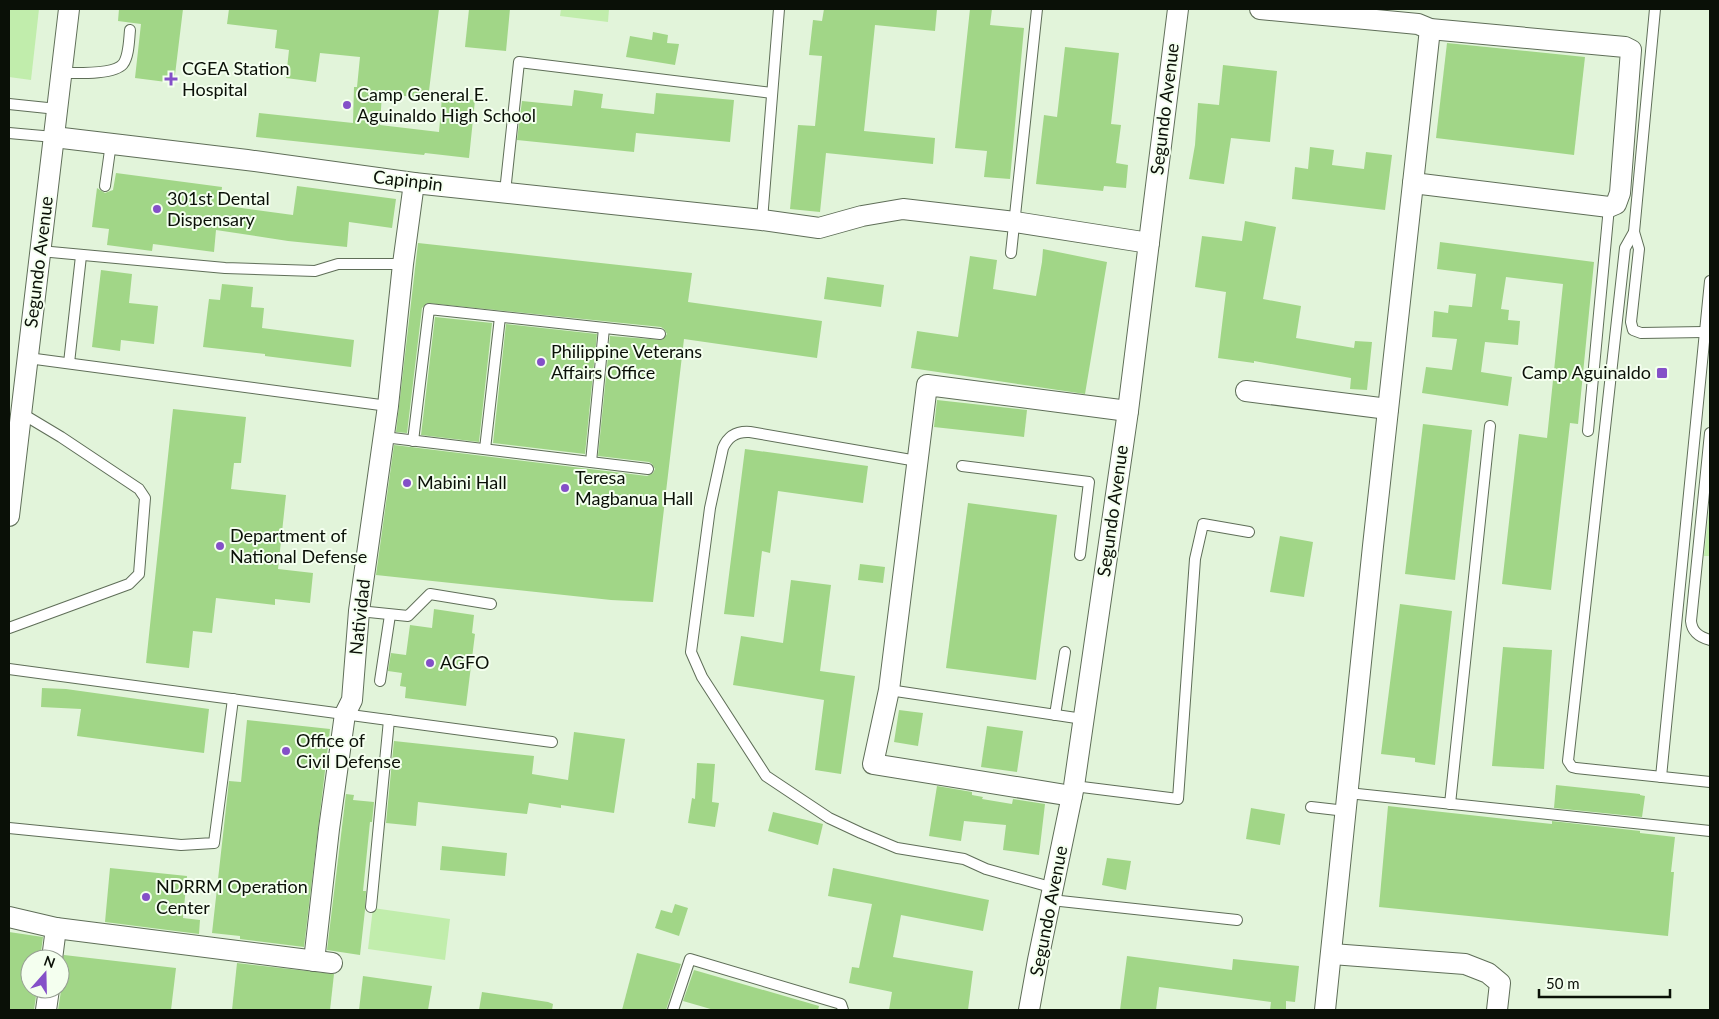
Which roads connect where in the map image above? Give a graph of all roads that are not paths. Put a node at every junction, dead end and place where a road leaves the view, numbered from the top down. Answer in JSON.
{"nodes":[{"id":1,"x":69,"y":9,"type":"edge"},
{"id":2,"x":779,"y":9,"type":"edge"},
{"id":3,"x":1038,"y":9,"type":"edge"},
{"id":4,"x":1178,"y":9,"type":"edge"},
{"id":5,"x":1260,"y":9,"type":"edge"},
{"id":6,"x":1655,"y":9,"type":"edge"},
{"id":7,"x":1430,"y":29,"type":"junction"},
{"id":8,"x":130,"y":30,"type":"dead end"},
{"id":9,"x":62,"y":73,"type":"junction"},
{"id":10,"x":772,"y":93,"type":"junction"},
{"id":11,"x":9,"y":104,"type":"edge"},
{"id":12,"x":57,"y":109,"type":"junction"},
{"id":13,"x":9,"y":133,"type":"edge"},
{"id":14,"x":54,"y":137,"type":"junction"},
{"id":15,"x":112,"y":143,"type":"junction"},
{"id":16,"x":414,"y":183,"type":"junction"},
{"id":17,"x":1413,"y":183,"type":"junction"},
{"id":18,"x":105,"y":186,"type":"dead end"},
{"id":19,"x":504,"y":192,"type":"junction"},
{"id":20,"x":1609,"y":207,"type":"junction"},
{"id":21,"x":762,"y":220,"type":"junction"},
{"id":22,"x":1015,"y":222,"type":"junction"},
{"id":23,"x":1634,"y":232,"type":"junction"},
{"id":24,"x":1149,"y":243,"type":"junction"},
{"id":25,"x":40,"y":251,"type":"junction"},
{"id":26,"x":1011,"y":253,"type":"dead end"},
{"id":27,"x":81,"y":256,"type":"junction"},
{"id":28,"x":402,"y":264,"type":"junction"},
{"id":29,"x":1710,"y":281,"type":"edge"},
{"id":30,"x":500,"y":317,"type":"junction"},
{"id":31,"x":604,"y":328,"type":"junction"},
{"id":32,"x":1704,"y":332,"type":"junction"},
{"id":33,"x":660,"y":334,"type":"dead end"},
{"id":34,"x":28,"y":358,"type":"junction"},
{"id":35,"x":69,"y":364,"type":"junction"},
{"id":36,"x":1246,"y":391,"type":"dead end"},
{"id":37,"x":388,"y":406,"type":"junction"},
{"id":38,"x":1388,"y":409,"type":"junction"},
{"id":39,"x":1128,"y":411,"type":"junction"},
{"id":40,"x":21,"y":413,"type":"junction"},
{"id":41,"x":1490,"y":426,"type":"dead end"},
{"id":42,"x":1588,"y":431,"type":"dead end"},
{"id":43,"x":1710,"y":433,"type":"edge"},
{"id":44,"x":384,"y":437,"type":"junction"},
{"id":45,"x":413,"y":441,"type":"junction"},
{"id":46,"x":485,"y":450,"type":"junction"},
{"id":47,"x":917,"y":461,"type":"junction"},
{"id":48,"x":592,"y":462,"type":"junction"},
{"id":49,"x":962,"y":466,"type":"dead end"},
{"id":50,"x":648,"y":469,"type":"dead end"},
{"id":51,"x":9,"y":516,"type":"edge"},
{"id":52,"x":1249,"y":532,"type":"dead end"},
{"id":53,"x":1080,"y":555,"type":"dead end"},
{"id":54,"x":491,"y":604,"type":"dead end"},
{"id":55,"x":360,"y":611,"type":"junction"},
{"id":56,"x":390,"y":615,"type":"junction"},
{"id":57,"x":1676,"y":620,"type":"junction"},
{"id":58,"x":1691,"y":621,"type":"junction"},
{"id":59,"x":9,"y":628,"type":"edge"},
{"id":60,"x":1710,"y":640,"type":"edge"},
{"id":61,"x":1065,"y":652,"type":"dead end"},
{"id":62,"x":9,"y":669,"type":"edge"},
{"id":63,"x":380,"y":681,"type":"dead end"},
{"id":64,"x":889,"y":690,"type":"junction"},
{"id":65,"x":234,"y":699,"type":"junction"},
{"id":66,"x":345,"y":714,"type":"junction"},
{"id":67,"x":1054,"y":715,"type":"junction"},
{"id":68,"x":1083,"y":719,"type":"junction"},
{"id":69,"x":389,"y":720,"type":"junction"},
{"id":70,"x":552,"y":742,"type":"dead end"},
{"id":71,"x":1661,"y":777,"type":"junction"},
{"id":72,"x":1710,"y":782,"type":"edge"},
{"id":73,"x":1073,"y":791,"type":"junction"},
{"id":74,"x":1347,"y":802,"type":"junction"},
{"id":75,"x":1450,"y":804,"type":"junction"},
{"id":76,"x":1311,"y":807,"type":"dead end"},
{"id":77,"x":9,"y":828,"type":"edge"},
{"id":78,"x":1710,"y":831,"type":"edge"},
{"id":79,"x":1052,"y":894,"type":"junction"},
{"id":80,"x":371,"y":907,"type":"dead end"},
{"id":81,"x":9,"y":917,"type":"edge"},
{"id":82,"x":1237,"y":920,"type":"dead end"},
{"id":83,"x":56,"y":928,"type":"junction"},
{"id":84,"x":53,"y":949,"type":"edge"},
{"id":85,"x":1332,"y":954,"type":"junction"},
{"id":86,"x":673,"y":1010,"type":"edge"},
{"id":87,"x":843,"y":1010,"type":"edge"},
{"id":88,"x":1029,"y":1010,"type":"edge"},
{"id":89,"x":1326,"y":1010,"type":"edge"},
{"id":90,"x":1497,"y":1010,"type":"edge"}],
"edges":[{"from":1,"to":9,"type":"street","name":"Segundo Avenue"},
{"from":2,"to":10,"type":"lane"},
{"from":3,"to":22,"type":"lane"},
{"from":4,"to":24,"type":"street","name":"Segundo Avenue"},
{"from":5,"to":7,"type":"street"},
{"from":6,"to":23,"type":"lane"},
{"from":7,"to":17,"type":"street"},
{"from":7,"to":20,"type":"street"},
{"from":8,"to":9,"type":"lane"},
{"from":9,"to":12,"type":"street","name":"Segundo Avenue"},
{"from":10,"to":19,"type":"lane"},
{"from":10,"to":21,"type":"lane"},
{"from":11,"to":12,"type":"lane"},
{"from":12,"to":14,"type":"street","name":"Segundo Avenue"},
{"from":13,"to":14,"type":"lane"},
{"from":14,"to":15,"type":"street","name":"Capinpin"},
{"from":14,"to":25,"type":"street","name":"Segundo Avenue"},
{"from":15,"to":16,"type":"street","name":"Capinpin"},
{"from":15,"to":18,"type":"lane"},
{"from":16,"to":19,"type":"street","name":"Capinpin"},
{"from":16,"to":28,"type":"street","name":"Natividad"},
{"from":17,"to":20,"type":"street"},
{"from":17,"to":38,"type":"street"},
{"from":19,"to":21,"type":"street","name":"Capinpin"},
{"from":20,"to":42,"type":"lane"},
{"from":21,"to":22,"type":"street","name":"Capinpin"},
{"from":22,"to":24,"type":"street","name":"Capinpin"},
{"from":22,"to":26,"type":"lane"},
{"from":23,"to":32,"type":"lane"},
{"from":23,"to":71,"type":"lane"},
{"from":24,"to":39,"type":"street","name":"Segundo Avenue"},
{"from":25,"to":27,"type":"lane"},
{"from":25,"to":34,"type":"street","name":"Segundo Avenue"},
{"from":27,"to":28,"type":"lane"},
{"from":27,"to":35,"type":"lane"},
{"from":28,"to":37,"type":"street","name":"Natividad"},
{"from":29,"to":32,"type":"lane"},
{"from":30,"to":31,"type":"lane"},
{"from":30,"to":45,"type":"lane"},
{"from":30,"to":46,"type":"lane"},
{"from":31,"to":33,"type":"lane"},
{"from":31,"to":48,"type":"lane"},
{"from":32,"to":57,"type":"lane"},
{"from":34,"to":35,"type":"lane"},
{"from":34,"to":40,"type":"street","name":"Segundo Avenue"},
{"from":35,"to":37,"type":"lane"},
{"from":36,"to":38,"type":"street"},
{"from":37,"to":44,"type":"street","name":"Natividad"},
{"from":38,"to":74,"type":"street"},
{"from":39,"to":47,"type":"street"},
{"from":39,"to":68,"type":"street","name":"Segundo Avenue"},
{"from":40,"to":51,"type":"street","name":"Segundo Avenue"},
{"from":40,"to":59,"type":"lane"},
{"from":41,"to":75,"type":"lane"},
{"from":43,"to":58,"type":"lane"},
{"from":44,"to":45,"type":"lane"},
{"from":44,"to":55,"type":"street","name":"Natividad"},
{"from":45,"to":46,"type":"lane"},
{"from":46,"to":48,"type":"lane"},
{"from":47,"to":64,"type":"street"},
{"from":47,"to":79,"type":"lane"},
{"from":48,"to":50,"type":"lane"},
{"from":49,"to":53,"type":"lane"},
{"from":52,"to":73,"type":"lane"},
{"from":54,"to":56,"type":"lane"},
{"from":55,"to":56,"type":"lane"},
{"from":55,"to":66,"type":"street","name":"Natividad"},
{"from":56,"to":63,"type":"lane"},
{"from":57,"to":58,"type":"lane"},
{"from":57,"to":71,"type":"lane"},
{"from":58,"to":60,"type":"lane"},
{"from":61,"to":67,"type":"lane"},
{"from":62,"to":65,"type":"lane"},
{"from":64,"to":67,"type":"lane"},
{"from":64,"to":73,"type":"street"},
{"from":65,"to":66,"type":"lane"},
{"from":65,"to":77,"type":"lane"},
{"from":66,"to":69,"type":"lane"},
{"from":66,"to":83,"type":"street","name":"Natividad"},
{"from":67,"to":68,"type":"lane"},
{"from":68,"to":73,"type":"street","name":"Segundo Avenue"},
{"from":69,"to":70,"type":"lane"},
{"from":69,"to":80,"type":"lane"},
{"from":71,"to":72,"type":"lane"},
{"from":73,"to":79,"type":"street","name":"Segundo Avenue"},
{"from":74,"to":75,"type":"lane"},
{"from":74,"to":76,"type":"lane"},
{"from":74,"to":85,"type":"street"},
{"from":75,"to":78,"type":"lane"},
{"from":79,"to":82,"type":"lane"},
{"from":79,"to":88,"type":"street","name":"Segundo Avenue"},
{"from":81,"to":83,"type":"street"},
{"from":83,"to":84,"type":"street"},
{"from":85,"to":89,"type":"street"},
{"from":85,"to":90,"type":"street"},
{"from":86,"to":87,"type":"lane"}]}
